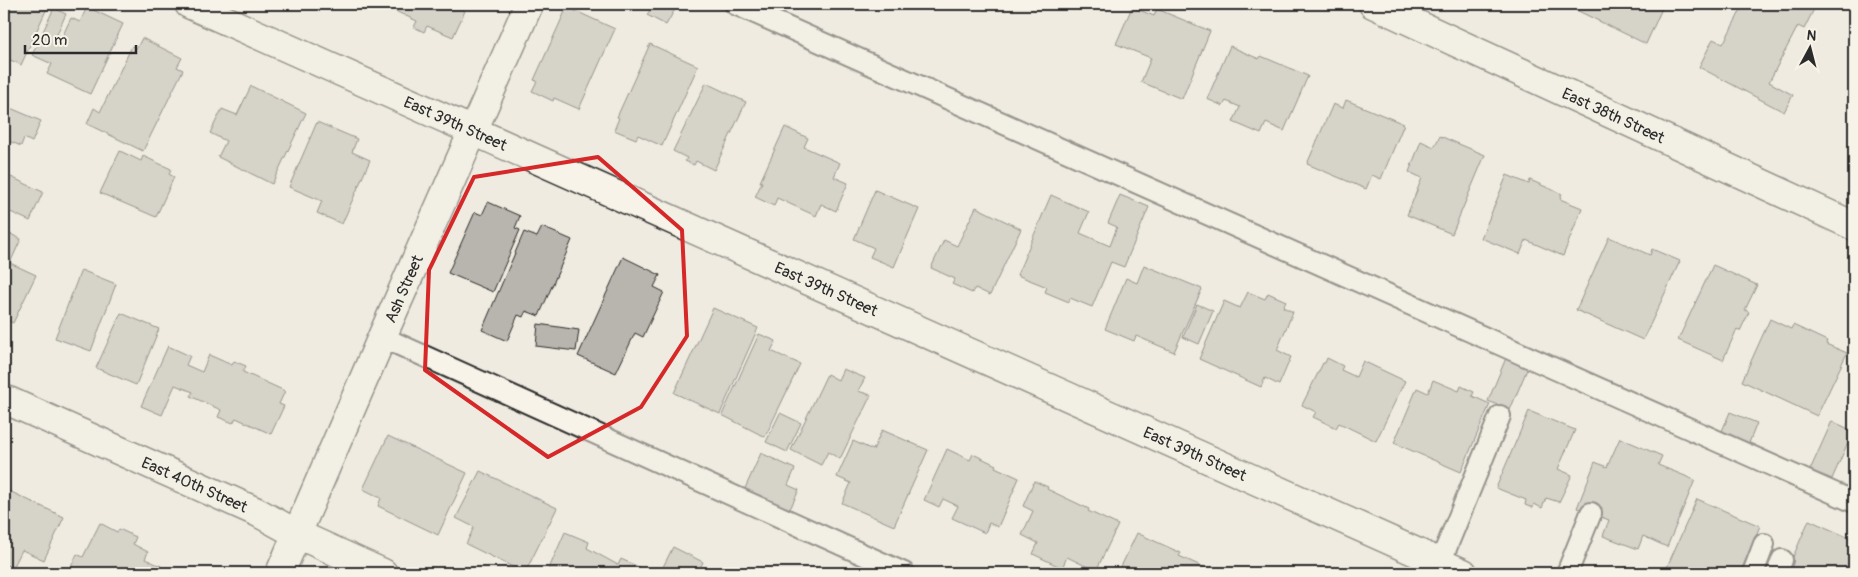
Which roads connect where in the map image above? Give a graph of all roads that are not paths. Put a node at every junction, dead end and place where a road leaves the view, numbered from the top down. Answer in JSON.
{"nodes":[{"id":1,"x":189,"y":4,"type":"edge"},
{"id":2,"x":529,"y":4,"type":"edge"},
{"id":3,"x":735,"y":4,"type":"edge"},
{"id":4,"x":1390,"y":7,"type":"edge"},
{"id":5,"x":473,"y":130,"type":"junction"},
{"id":6,"x":1854,"y":226,"type":"edge"},
{"id":7,"x":382,"y":337,"type":"junction"},
{"id":8,"x":4,"y":399,"type":"edge"},
{"id":9,"x":1500,"y":416,"type":"dead end"},
{"id":10,"x":1854,"y":502,"type":"edge"},
{"id":11,"x":1591,"y":513,"type":"dead end"},
{"id":12,"x":297,"y":534,"type":"junction"},
{"id":13,"x":1764,"y":544,"type":"dead end"},
{"id":14,"x":1451,"y":568,"type":"edge"},
{"id":15,"x":280,"y":573,"type":"edge"},
{"id":16,"x":384,"y":573,"type":"edge"},
{"id":17,"x":904,"y":573,"type":"edge"},
{"id":18,"x":1567,"y":573,"type":"edge"},
{"id":19,"x":1753,"y":573,"type":"edge"}],
"edges":[{"from":1,"to":5,"type":"street","name":"East 39th Street"},
{"from":2,"to":5,"type":"street","name":"Ash Street"},
{"from":3,"to":10,"type":"lane"},
{"from":4,"to":6,"type":"street","name":"East 38th Street"},
{"from":5,"to":7,"type":"street","name":"Ash Street"},
{"from":5,"to":14,"type":"street","name":"East 39th Street"},
{"from":7,"to":12,"type":"street","name":"Ash Street"},
{"from":7,"to":17,"type":"lane"},
{"from":8,"to":12,"type":"street","name":"East 40th Street"},
{"from":9,"to":14,"type":"lane"},
{"from":11,"to":18,"type":"lane"},
{"from":12,"to":15,"type":"street","name":"Ash Street"},
{"from":12,"to":16,"type":"street","name":"East 40th Street"},
{"from":13,"to":19,"type":"lane"}]}
